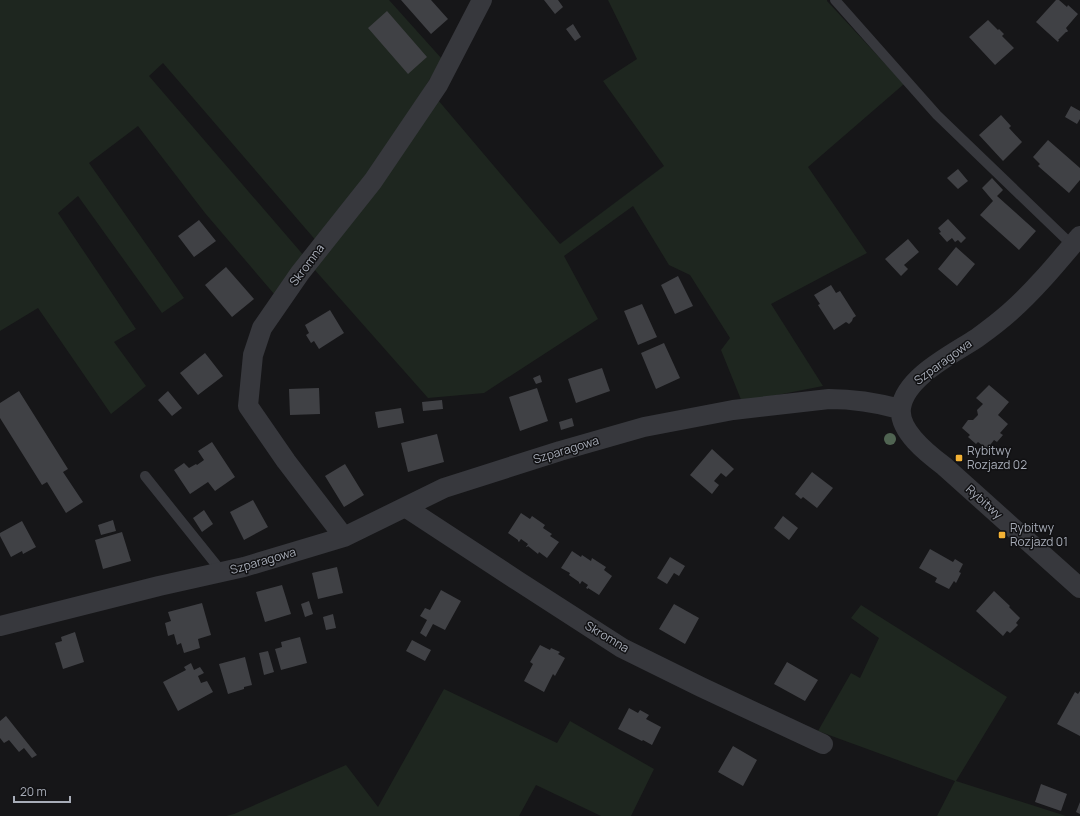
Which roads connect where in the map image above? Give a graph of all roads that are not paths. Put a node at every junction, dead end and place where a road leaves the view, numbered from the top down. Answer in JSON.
{"nodes":[{"id":1,"x":482,"y":0,"type":"edge"},
{"id":2,"x":835,"y":0,"type":"edge"},
{"id":3,"x":1076,"y":241,"type":"edge"},
{"id":4,"x":900,"y":410,"type":"junction"},
{"id":5,"x":145,"y":476,"type":"dead end"},
{"id":6,"x":405,"y":506,"type":"junction"},
{"id":7,"x":344,"y":537,"type":"junction"},
{"id":8,"x":222,"y":572,"type":"junction"},
{"id":9,"x":1080,"y":588,"type":"edge"},
{"id":10,"x":0,"y":626,"type":"edge"},
{"id":11,"x":823,"y":744,"type":"dead end"}],
"edges":[{"from":1,"to":7,"type":"street","name":"Skromna"},
{"from":2,"to":3,"type":"lane"},
{"from":3,"to":4,"type":"street","name":"Szparagowa"},
{"from":4,"to":6,"type":"street","name":"Szparagowa"},
{"from":4,"to":9,"type":"street","name":"Rybitwy"},
{"from":5,"to":8,"type":"lane"},
{"from":6,"to":7,"type":"street","name":"Szparagowa"},
{"from":6,"to":11,"type":"street","name":"Skromna"},
{"from":7,"to":8,"type":"street","name":"Szparagowa"},
{"from":8,"to":10,"type":"street","name":"Szparagowa"}]}
